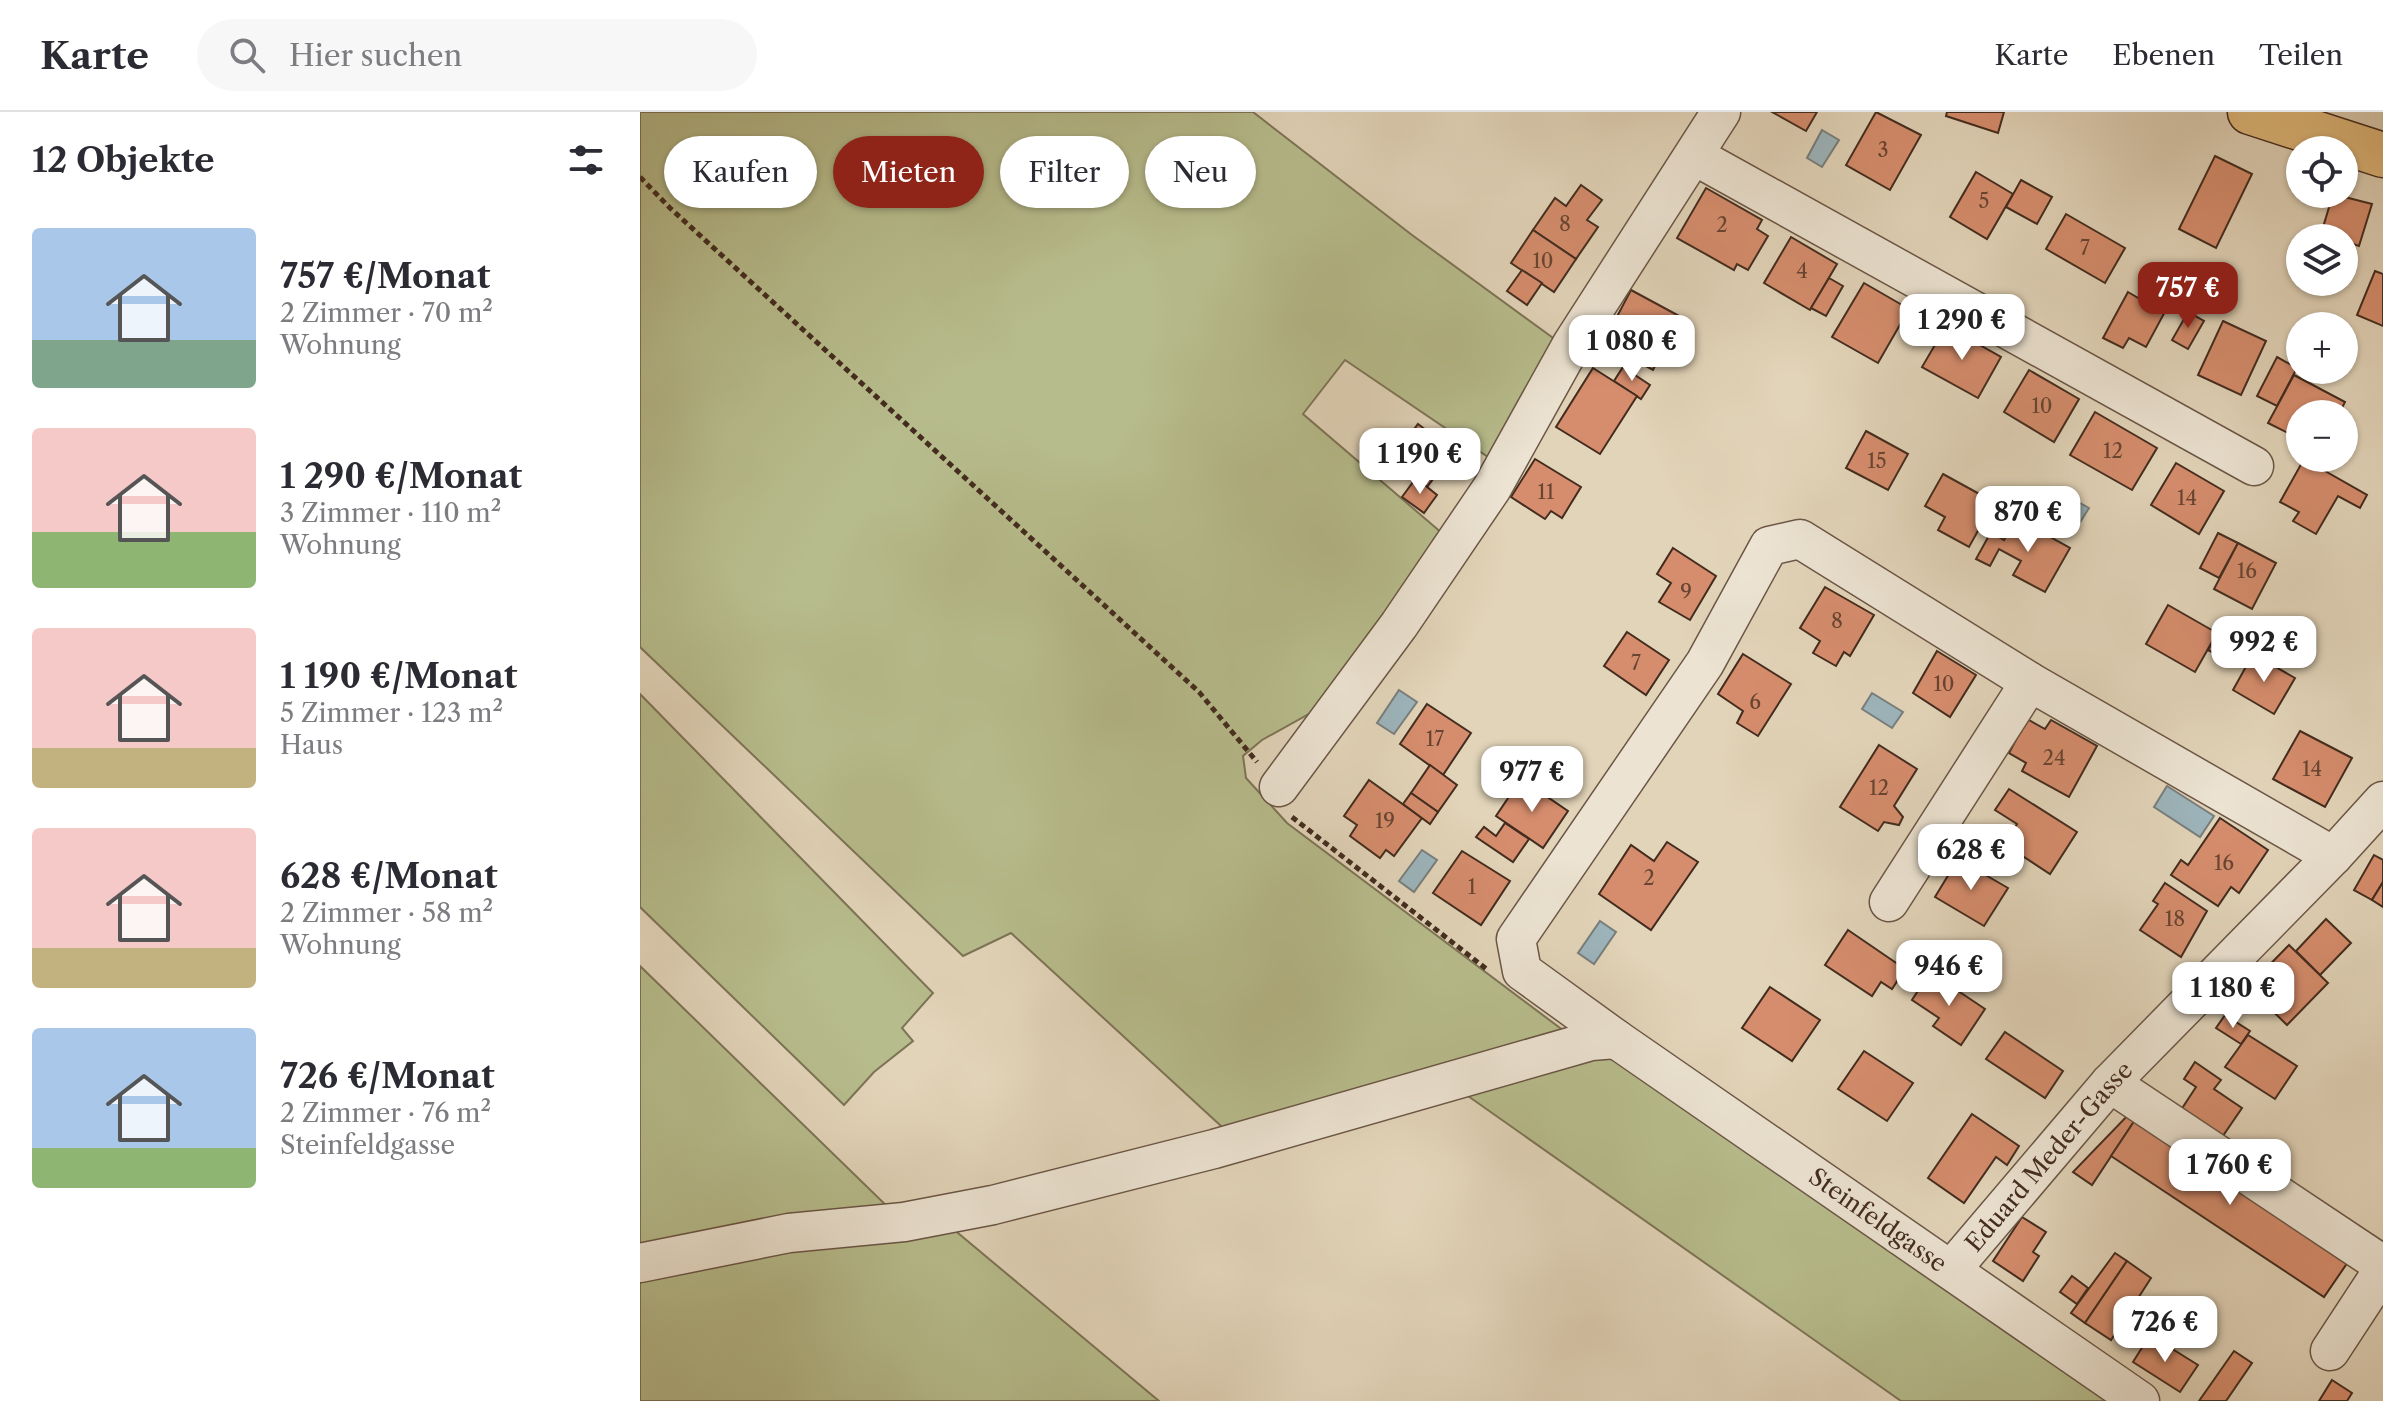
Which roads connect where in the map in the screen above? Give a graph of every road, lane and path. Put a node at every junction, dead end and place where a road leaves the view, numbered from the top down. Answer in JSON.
{"nodes":[{"id":1,"x":1721,"y":112,"type":"edge"},
{"id":2,"x":2250,"y":112,"type":"edge"},
{"id":3,"x":2383,"y":155,"type":"edge"},
{"id":4,"x":1695,"y":156,"type":"junction"},
{"id":5,"x":640,"y":177,"type":"edge"},
{"id":6,"x":2254,"y":466,"type":"dead end"},
{"id":7,"x":2030,"y":682,"type":"junction"},
{"id":8,"x":1279,"y":787,"type":"junction"},
{"id":9,"x":2376,"y":821,"type":"edge"},
{"id":10,"x":2333,"y":856,"type":"junction"},
{"id":11,"x":1889,"y":902,"type":"dead end"},
{"id":12,"x":1490,"y":972,"type":"dead end"},
{"id":13,"x":1616,"y":1039,"type":"junction"},
{"id":14,"x":2110,"y":1083,"type":"junction"},
{"id":15,"x":640,"y":1263,"type":"edge"},
{"id":16,"x":2383,"y":1268,"type":"edge"},
{"id":17,"x":1951,"y":1270,"type":"junction"},
{"id":18,"x":2330,"y":1351,"type":"dead end"},
{"id":19,"x":2140,"y":1401,"type":"edge"}],
"edges":[{"from":1,"to":4,"type":"street"},
{"from":2,"to":3,"type":"main road"},
{"from":4,"to":6,"type":"street"},
{"from":4,"to":8,"type":"street"},
{"from":5,"to":8,"type":"path"},
{"from":7,"to":10,"type":"street","name":"Steinfeldgasse"},
{"from":7,"to":11,"type":"street"},
{"from":7,"to":13,"type":"street","name":"Steinfeldgasse"},
{"from":8,"to":12,"type":"path"},
{"from":9,"to":10,"type":"street","name":"Eduard Meder-Gasse"},
{"from":10,"to":14,"type":"street","name":"Eduard Meder-Gasse"},
{"from":13,"to":15,"type":"street"},
{"from":13,"to":17,"type":"street","name":"Steinfeldgasse"},
{"from":14,"to":16,"type":"street"},
{"from":14,"to":17,"type":"street","name":"Eduard Meder-Gasse"},
{"from":16,"to":18,"type":"street"},
{"from":17,"to":19,"type":"street","name":"Steinfeldgasse"}]}
